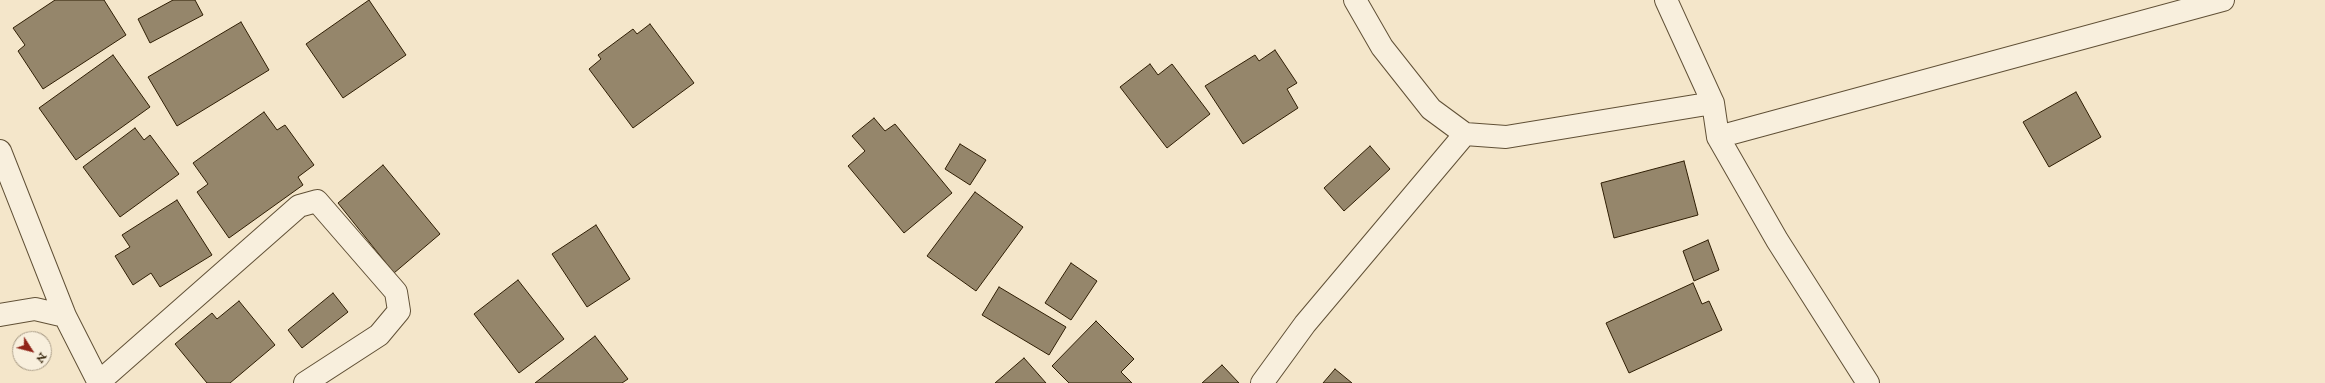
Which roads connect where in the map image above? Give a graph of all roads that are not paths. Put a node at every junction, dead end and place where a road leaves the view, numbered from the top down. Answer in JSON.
{"nodes":[{"id":1,"x":1355,"y":0,"type":"edge"},
{"id":2,"x":1666,"y":0,"type":"edge"},
{"id":3,"x":2223,"y":0,"type":"edge"},
{"id":4,"x":1712,"y":103,"type":"junction"},
{"id":5,"x":1465,"y":134,"type":"junction"},
{"id":6,"x":1718,"y":137,"type":"junction"},
{"id":7,"x":0,"y":151,"type":"edge"},
{"id":8,"x":0,"y":315,"type":"edge"},
{"id":9,"x":65,"y":316,"type":"junction"},
{"id":10,"x":99,"y":383,"type":"edge"},
{"id":11,"x":305,"y":383,"type":"edge"},
{"id":12,"x":1262,"y":383,"type":"edge"},
{"id":13,"x":1868,"y":383,"type":"edge"}],
"edges":[{"from":1,"to":5,"type":"street"},
{"from":2,"to":4,"type":"street"},
{"from":3,"to":6,"type":"street"},
{"from":4,"to":5,"type":"street"},
{"from":4,"to":6,"type":"street"},
{"from":5,"to":12,"type":"street"},
{"from":6,"to":13,"type":"street"},
{"from":7,"to":9,"type":"street"},
{"from":8,"to":9,"type":"street"},
{"from":9,"to":10,"type":"street"},
{"from":10,"to":11,"type":"street"}]}
